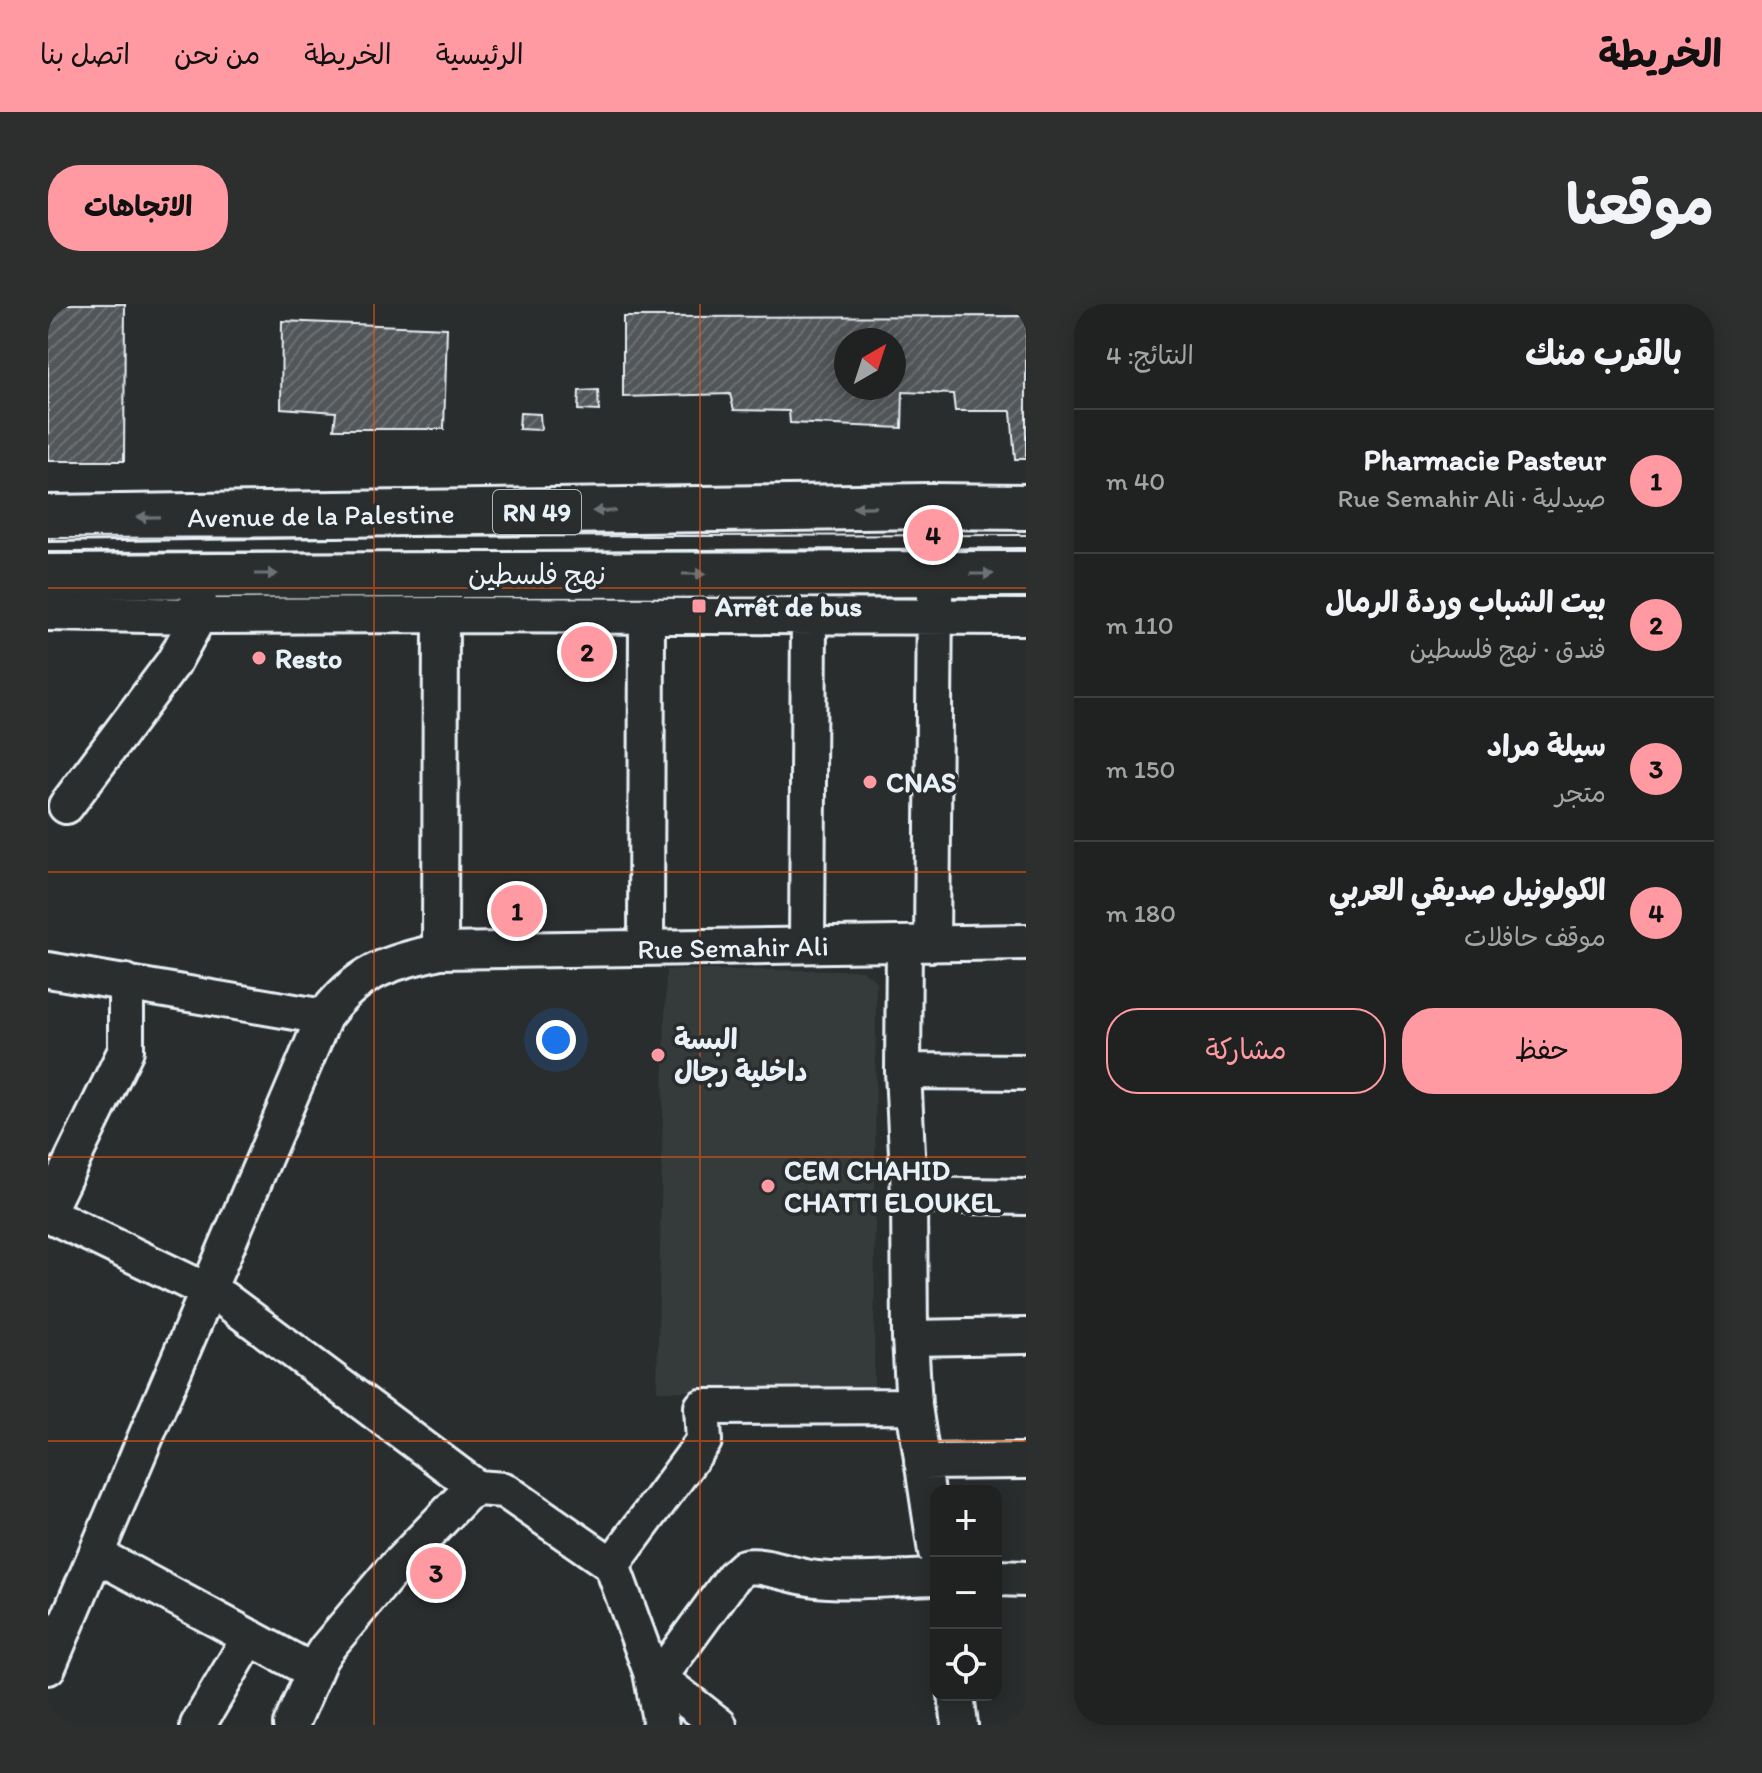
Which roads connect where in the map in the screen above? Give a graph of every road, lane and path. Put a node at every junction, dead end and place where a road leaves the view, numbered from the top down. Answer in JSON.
{"nodes":[{"id":1,"x":1026,"y":507,"type":"edge"},
{"id":2,"x":48,"y":518,"type":"edge"},
{"id":3,"x":1026,"y":574,"type":"edge"},
{"id":4,"x":48,"y":576,"type":"edge"},
{"id":5,"x":198,"y":595,"type":"junction"},
{"id":6,"x":607,"y":595,"type":"junction"},
{"id":7,"x":935,"y":595,"type":"junction"},
{"id":8,"x":48,"y":613,"type":"edge"},
{"id":9,"x":441,"y":615,"type":"junction"},
{"id":10,"x":647,"y":615,"type":"junction"},
{"id":11,"x":809,"y":616,"type":"junction"},
{"id":12,"x":1026,"y":617,"type":"edge"},
{"id":13,"x":66,"y":806,"type":"dead end"},
{"id":14,"x":1026,"y":942,"type":"edge"},
{"id":15,"x":918,"y":944,"type":"junction"},
{"id":16,"x":807,"y":945,"type":"junction"},
{"id":17,"x":646,"y":948,"type":"junction"},
{"id":18,"x":440,"y":951,"type":"junction"},
{"id":19,"x":48,"y":970,"type":"edge"},
{"id":20,"x":126,"y":982,"type":"junction"},
{"id":21,"x":324,"y":1017,"type":"junction"},
{"id":22,"x":903,"y":1071,"type":"junction"},
{"id":23,"x":1026,"y":1072,"type":"edge"},
{"id":24,"x":909,"y":1195,"type":"junction"},
{"id":25,"x":1026,"y":1197,"type":"edge"},
{"id":26,"x":48,"y":1212,"type":"edge"},
{"id":27,"x":206,"y":1291,"type":"junction"},
{"id":28,"x":1026,"y":1336,"type":"edge"},
{"id":29,"x":910,"y":1338,"type":"junction"},
{"id":30,"x":914,"y":1406,"type":"junction"},
{"id":31,"x":1026,"y":1461,"type":"edge"},
{"id":32,"x":922,"y":1462,"type":"junction"},
{"id":33,"x":477,"y":1488,"type":"junction"},
{"id":34,"x":930,"y":1513,"type":"edge"},
{"id":35,"x":97,"y":1555,"type":"junction"},
{"id":36,"x":612,"y":1565,"type":"junction"},
{"id":37,"x":930,"y":1577,"type":"edge"},
{"id":38,"x":1002,"y":1578,"type":"edge"},
{"id":39,"x":1026,"y":1579,"type":"edge"},
{"id":40,"x":60,"y":1605,"type":"edge"},
{"id":41,"x":250,"y":1637,"type":"junction"},
{"id":42,"x":48,"y":1667,"type":"edge"},
{"id":43,"x":314,"y":1672,"type":"junction"},
{"id":44,"x":655,"y":1675,"type":"junction"},
{"id":45,"x":957,"y":1701,"type":"edge"},
{"id":46,"x":198,"y":1725,"type":"edge"},
{"id":47,"x":291,"y":1725,"type":"edge"},
{"id":48,"x":661,"y":1725,"type":"edge"},
{"id":49,"x":719,"y":1725,"type":"edge"},
{"id":50,"x":960,"y":1725,"type":"edge"}],
"edges":[{"from":1,"to":2,"type":"main road","name":"Avenue de la Palestine","number":"RN 49","one_way":true},
{"from":7,"to":3,"type":"main road","name":"نهج فلسطين","number":"RN 49","one_way":true},
{"from":4,"to":5,"type":"main road","name":"نهج فلسطين","number":"RN 49"},
{"from":5,"to":6,"type":"main road","name":"نهج فلسطين","number":"RN 49","one_way":true},
{"from":5,"to":8,"type":"street"},
{"from":5,"to":9,"type":"street"},
{"from":5,"to":13,"type":"street"},
{"from":6,"to":7,"type":"main road","name":"نهج فلسطين","number":"RN 49","one_way":true},
{"from":6,"to":9,"type":"street"},
{"from":6,"to":10,"type":"street"},
{"from":7,"to":11,"type":"street"},
{"from":7,"to":12,"type":"street"},
{"from":7,"to":15,"type":"street"},
{"from":9,"to":18,"type":"street"},
{"from":10,"to":11,"type":"street"},
{"from":10,"to":17,"type":"street"},
{"from":11,"to":16,"type":"street"},
{"from":14,"to":15,"type":"street","name":"Rue Semahir Ali"},
{"from":15,"to":16,"type":"street","name":"Rue Semahir Ali"},
{"from":15,"to":22,"type":"street"},
{"from":16,"to":17,"type":"street","name":"Rue Semahir Ali"},
{"from":17,"to":18,"type":"street","name":"Rue Semahir Ali"},
{"from":18,"to":21,"type":"street","name":"Rue Semahir Ali"},
{"from":19,"to":20,"type":"street"},
{"from":20,"to":21,"type":"street"},
{"from":20,"to":26,"type":"street"},
{"from":21,"to":27,"type":"street","name":"Rue Semahir Ali"},
{"from":22,"to":23,"type":"street"},
{"from":22,"to":24,"type":"street"},
{"from":24,"to":25,"type":"street"},
{"from":24,"to":29,"type":"street"},
{"from":26,"to":27,"type":"street"},
{"from":27,"to":33,"type":"street"},
{"from":27,"to":35,"type":"street","name":"Rue Semahir Ali"},
{"from":28,"to":29,"type":"street"},
{"from":29,"to":30,"type":"street"},
{"from":30,"to":32,"type":"street"},
{"from":30,"to":36,"type":"street"},
{"from":31,"to":32,"type":"street"},
{"from":32,"to":34,"type":"street"},
{"from":33,"to":36,"type":"street"},
{"from":33,"to":43,"type":"street"},
{"from":35,"to":40,"type":"street","name":"Rue Semahir Ali"},
{"from":35,"to":41,"type":"street"},
{"from":36,"to":44,"type":"street"},
{"from":37,"to":44,"type":"street"},
{"from":38,"to":39,"type":"street"},
{"from":40,"to":42,"type":"street","name":"Rue Semahir Ali"},
{"from":41,"to":43,"type":"street"},
{"from":41,"to":46,"type":"street"},
{"from":43,"to":47,"type":"street"},
{"from":44,"to":48,"type":"street"},
{"from":44,"to":49,"type":"street"},
{"from":45,"to":50,"type":"street"}]}
